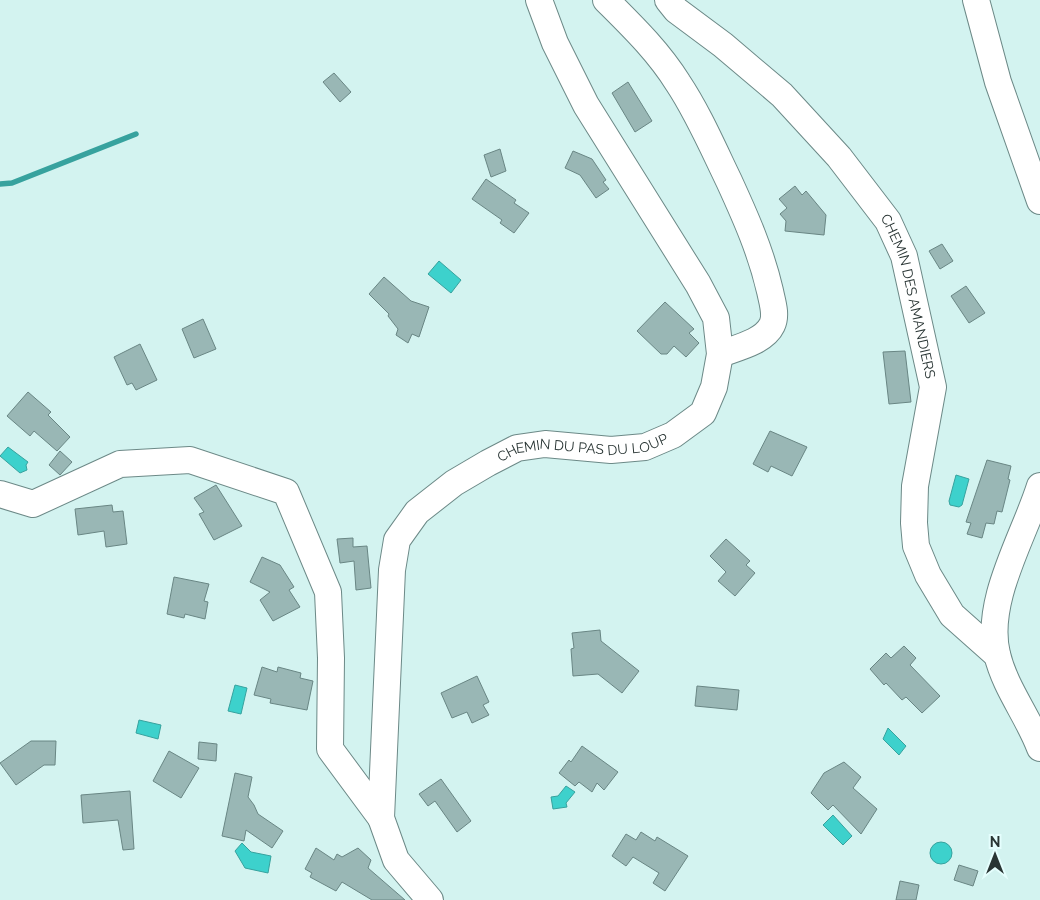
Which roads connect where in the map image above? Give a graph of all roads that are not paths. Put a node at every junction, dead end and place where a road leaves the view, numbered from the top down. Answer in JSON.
{"nodes":[{"id":1,"x":538,"y":0,"type":"edge"},
{"id":2,"x":606,"y":0,"type":"edge"},
{"id":3,"x":668,"y":0,"type":"edge"},
{"id":4,"x":976,"y":0,"type":"edge"},
{"id":5,"x":1040,"y":201,"type":"edge"},
{"id":6,"x":720,"y":354,"type":"junction"},
{"id":7,"x":1040,"y":486,"type":"edge"},
{"id":8,"x":0,"y":494,"type":"edge"},
{"id":9,"x":997,"y":655,"type":"junction"},
{"id":10,"x":1040,"y":748,"type":"edge"},
{"id":11,"x":381,"y":818,"type":"junction"},
{"id":12,"x":430,"y":900,"type":"edge"}],
"edges":[{"from":1,"to":6,"type":"street","name":"CHEMIN DU PAS DU LOUP"},
{"from":2,"to":6,"type":"street"},
{"from":3,"to":9,"type":"street","name":"CHEMIN DES AMANDIERS"},
{"from":4,"to":5,"type":"street"},
{"from":6,"to":11,"type":"street","name":"CHEMIN DU PAS DU LOUP"},
{"from":7,"to":9,"type":"street"},
{"from":8,"to":11,"type":"street"},
{"from":9,"to":10,"type":"street"},
{"from":11,"to":12,"type":"street","name":"CHEMIN DU PAS DU LOUP"}]}
